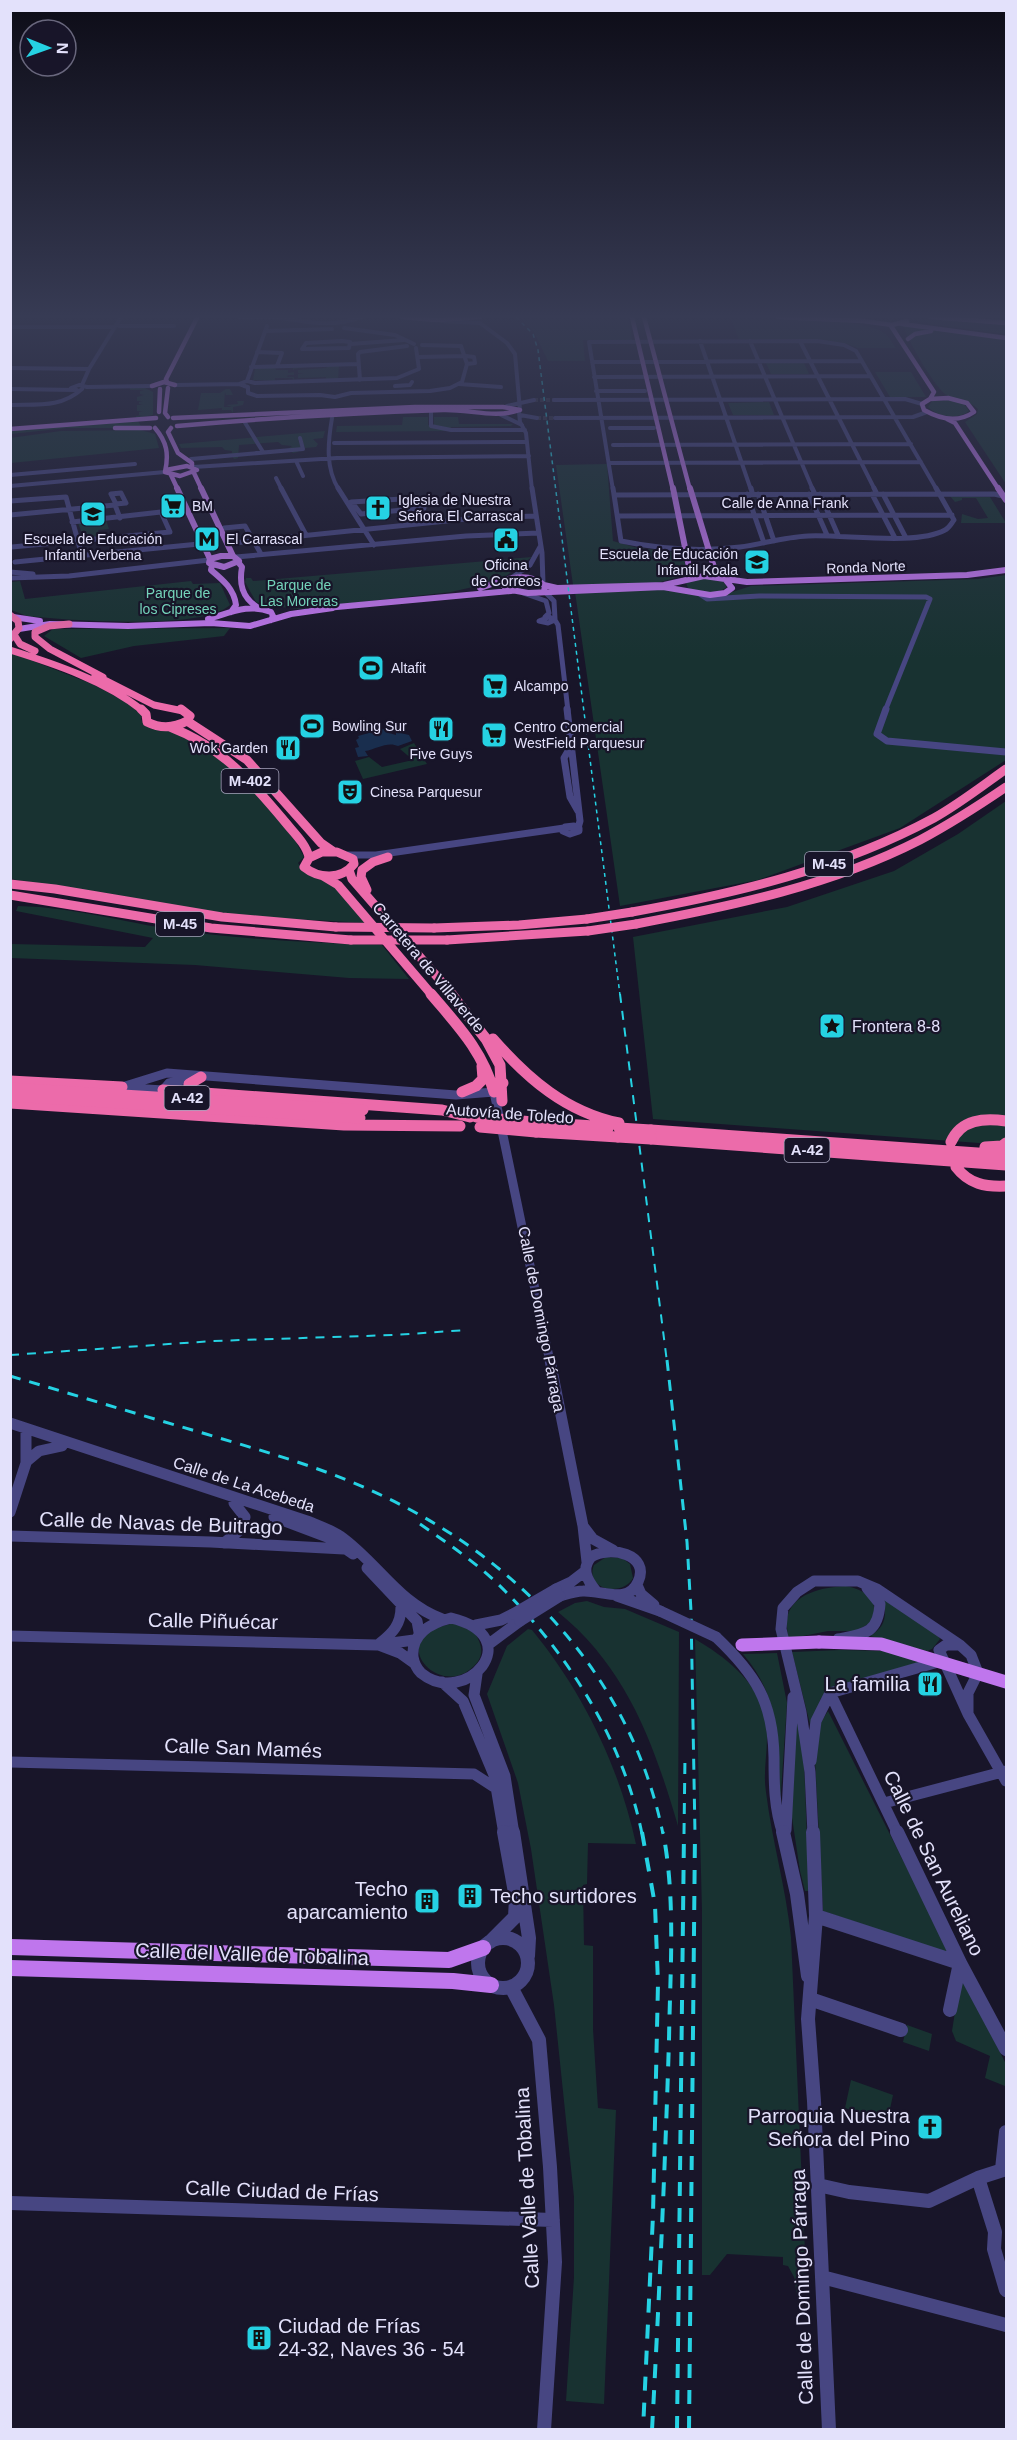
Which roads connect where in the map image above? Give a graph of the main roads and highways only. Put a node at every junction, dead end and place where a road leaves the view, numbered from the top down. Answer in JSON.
{"nodes":[{"id":1,"x":16,"y":431,"type":"edge"},
{"id":2,"x":31,"y":431,"type":"edge"},
{"id":3,"x":44,"y":431,"type":"edge"},
{"id":4,"x":156,"y":431,"type":"edge"},
{"id":5,"x":169,"y":431,"type":"edge"},
{"id":6,"x":659,"y":431,"type":"edge"},
{"id":7,"x":674,"y":431,"type":"edge"},
{"id":8,"x":960,"y":431,"type":"edge"},
{"id":9,"x":965,"y":431,"type":"edge"},
{"id":10,"x":20,"y":432,"type":"junction"},
{"id":11,"x":10,"y":436,"type":"edge"},
{"id":12,"x":194,"y":469,"type":"junction"},
{"id":13,"x":167,"y":472,"type":"junction"},
{"id":14,"x":1005,"y":496,"type":"edge"},
{"id":15,"x":237,"y":559,"type":"junction"},
{"id":16,"x":210,"y":562,"type":"junction"},
{"id":17,"x":1006,"y":572,"type":"edge"},
{"id":18,"x":691,"y":577,"type":"junction"},
{"id":19,"x":717,"y":577,"type":"junction"},
{"id":20,"x":725,"y":579,"type":"junction"},
{"id":21,"x":508,"y":580,"type":"junction"},
{"id":22,"x":681,"y":582,"type":"junction"},
{"id":23,"x":544,"y":586,"type":"junction"},
{"id":24,"x":683,"y":589,"type":"junction"},
{"id":25,"x":730,"y":590,"type":"junction"},
{"id":26,"x":517,"y":592,"type":"junction"},
{"id":27,"x":425,"y":598,"type":"junction"},
{"id":28,"x":333,"y":608,"type":"junction"},
{"id":29,"x":263,"y":609,"type":"junction"},
{"id":30,"x":229,"y":613,"type":"junction"},
{"id":31,"x":12,"y":616,"type":"edge"},
{"id":32,"x":271,"y":620,"type":"junction"},
{"id":33,"x":69,"y":624,"type":"junction"},
{"id":34,"x":231,"y":624,"type":"junction"},
{"id":35,"x":15,"y":635,"type":"edge"},
{"id":36,"x":10,"y":650,"type":"edge"},
{"id":37,"x":112,"y":682,"type":"junction"},
{"id":38,"x":168,"y":708,"type":"junction"},
{"id":39,"x":147,"y":716,"type":"junction"},
{"id":40,"x":187,"y":720,"type":"junction"},
{"id":41,"x":170,"y":727,"type":"junction"},
{"id":42,"x":1006,"y":769,"type":"edge"},
{"id":43,"x":1006,"y":788,"type":"edge"},
{"id":44,"x":334,"y":852,"type":"junction"},
{"id":45,"x":309,"y":857,"type":"junction"},
{"id":46,"x":388,"y":857,"type":"road end"},
{"id":47,"x":351,"y":868,"type":"junction"},
{"id":48,"x":323,"y":876,"type":"junction"},
{"id":49,"x":10,"y":884,"type":"edge"},
{"id":50,"x":10,"y":895,"type":"edge"},
{"id":51,"x":10,"y":903,"type":"edge"},
{"id":52,"x":374,"y":904,"type":"junction"},
{"id":53,"x":153,"y":920,"type":"junction"},
{"id":54,"x":455,"y":998,"type":"junction"},
{"id":55,"x":479,"y":1056,"type":"junction"},
{"id":56,"x":201,"y":1077,"type":"road end"},
{"id":57,"x":10,"y":1081,"type":"edge"},
{"id":58,"x":503,"y":1083,"type":"junction"},
{"id":59,"x":122,"y":1087,"type":"road end"},
{"id":60,"x":10,"y":1088,"type":"edge"},
{"id":61,"x":164,"y":1090,"type":"road end"},
{"id":62,"x":194,"y":1091,"type":"junction"},
{"id":63,"x":465,"y":1094,"type":"road end"},
{"id":64,"x":10,"y":1096,"type":"edge"},
{"id":65,"x":10,"y":1103,"type":"edge"},
{"id":66,"x":499,"y":1106,"type":"road end"},
{"id":67,"x":361,"y":1114,"type":"junction"},
{"id":68,"x":476,"y":1120,"type":"junction"},
{"id":69,"x":981,"y":1120,"type":"junction"},
{"id":70,"x":1006,"y":1121,"type":"edge"},
{"id":71,"x":460,"y":1126,"type":"junction"},
{"id":72,"x":1006,"y":1128,"type":"edge"},
{"id":73,"x":619,"y":1129,"type":"junction"},
{"id":74,"x":651,"y":1132,"type":"junction"},
{"id":75,"x":951,"y":1143,"type":"dead end"},
{"id":76,"x":1006,"y":1143,"type":"edge"},
{"id":77,"x":903,"y":1146,"type":"junction"},
{"id":78,"x":1006,"y":1155,"type":"edge"},
{"id":79,"x":1006,"y":1165,"type":"edge"},
{"id":80,"x":956,"y":1167,"type":"dead end"},
{"id":81,"x":1006,"y":1186,"type":"edge"},
{"id":82,"x":742,"y":1645,"type":"road end"},
{"id":83,"x":1006,"y":1682,"type":"edge"},
{"id":84,"x":486,"y":1945,"type":"road end"},
{"id":85,"x":10,"y":1947,"type":"edge"},
{"id":86,"x":10,"y":1968,"type":"edge"},
{"id":87,"x":491,"y":1985,"type":"road end"}],
"edges":[{"from":1,"to":10,"type":"main road"},
{"from":2,"to":10,"type":"main road"},
{"from":3,"to":10,"type":"main road"},
{"from":4,"to":13,"type":"main road"},
{"from":5,"to":12,"type":"main road"},
{"from":6,"to":18,"type":"main road"},
{"from":7,"to":19,"type":"main road"},
{"from":8,"to":14,"type":"main road"},
{"from":9,"to":14,"type":"main road"},
{"from":10,"to":11,"type":"main road"},
{"from":12,"to":13,"type":"main road"},
{"from":12,"to":13,"type":"main road"},
{"from":12,"to":15,"type":"main road"},
{"from":13,"to":16,"type":"main road"},
{"from":15,"to":16,"type":"main road"},
{"from":15,"to":16,"type":"main road"},
{"from":15,"to":29,"type":"main road"},
{"from":16,"to":30,"type":"main road"},
{"from":17,"to":20,"type":"main road","name":"Ronda Norte"},
{"from":17,"to":25,"type":"main road","name":"Ronda Norte"},
{"from":18,"to":19,"type":"main road","name":"Ronda Norte"},
{"from":18,"to":22,"type":"main road","name":"Ronda Norte"},
{"from":19,"to":20,"type":"main road","name":"Ronda Norte"},
{"from":20,"to":25,"type":"main road"},
{"from":21,"to":23,"type":"main road"},
{"from":21,"to":26,"type":"main road"},
{"from":21,"to":27,"type":"main road"},
{"from":22,"to":23,"type":"main road","name":"Ronda Norte"},
{"from":22,"to":24,"type":"main road"},
{"from":23,"to":24,"type":"main road","name":"Ronda Norte"},
{"from":23,"to":26,"type":"main road"},
{"from":24,"to":25,"type":"main road","name":"Ronda Norte"},
{"from":26,"to":27,"type":"main road"},
{"from":27,"to":28,"type":"main road"},
{"from":28,"to":29,"type":"main road"},
{"from":28,"to":32,"type":"main road"},
{"from":29,"to":30,"type":"main road"},
{"from":29,"to":32,"type":"main road"},
{"from":30,"to":31,"type":"main road"},
{"from":30,"to":34,"type":"main road"},
{"from":31,"to":35,"type":"highway"},
{"from":32,"to":34,"type":"main road"},
{"from":33,"to":34,"type":"main road"},
{"from":33,"to":35,"type":"main road"},
{"from":33,"to":37,"type":"highway"},
{"from":35,"to":37,"type":"highway"},
{"from":36,"to":39,"type":"highway"},
{"from":37,"to":38,"type":"highway"},
{"from":38,"to":39,"type":"highway"},
{"from":38,"to":40,"type":"highway"},
{"from":39,"to":41,"type":"highway"},
{"from":40,"to":41,"type":"highway"},
{"from":40,"to":44,"type":"highway","number":"M-402"},
{"from":41,"to":45,"type":"highway","number":"M-402"},
{"from":42,"to":49,"type":"highway","number":"M-45","bridge":true},
{"from":43,"to":53,"type":"highway","number":"M-45","bridge":true},
{"from":44,"to":45,"type":"highway"},
{"from":44,"to":47,"type":"highway","name":"Carretera de Villaverde","number":"M-402"},
{"from":45,"to":48,"type":"highway","number":"M-402"},
{"from":46,"to":52,"type":"highway"},
{"from":47,"to":48,"type":"highway"},
{"from":47,"to":52,"type":"highway","name":"Carretera de Villaverde"},
{"from":48,"to":55,"type":"highway","name":"Carretera de Villaverde","number":"M-402"},
{"from":50,"to":53,"type":"highway","number":"M-45"},
{"from":51,"to":53,"type":"highway"},
{"from":52,"to":54,"type":"highway","name":"Carretera de Villaverde"},
{"from":54,"to":58,"type":"highway","name":"Carretera de Villaverde"},
{"from":54,"to":73,"type":"highway"},
{"from":55,"to":58,"type":"highway","name":"Carretera de Villaverde","number":"M-402"},
{"from":55,"to":63,"type":"highway"},
{"from":56,"to":62,"type":"highway"},
{"from":57,"to":59,"type":"highway"},
{"from":58,"to":66,"type":"highway","name":"Carretera de Villaverde"},
{"from":60,"to":67,"type":"highway","name":"Autovía de Toledo","number":"A-42","bridge":true},
{"from":61,"to":62,"type":"highway"},
{"from":62,"to":68,"type":"highway"},
{"from":64,"to":67,"type":"highway","name":"Autovía de Toledo","number":"A-42","bridge":true},
{"from":65,"to":71,"type":"highway"},
{"from":67,"to":68,"type":"highway","name":"Autovía de Toledo","number":"A-42"},
{"from":67,"to":71,"type":"highway","name":"Autovía de Toledo","number":"A-42"},
{"from":68,"to":71,"type":"highway","name":"Autovía de Toledo","number":"A-42"},
{"from":68,"to":73,"type":"highway","name":"Autovía de Toledo","number":"A-42","bridge":true},
{"from":69,"to":70,"type":"highway"},
{"from":69,"to":72,"type":"highway"},
{"from":69,"to":75,"type":"highway"},
{"from":73,"to":74,"type":"highway","name":"Autovía de Toledo","number":"A-42","bridge":true},
{"from":74,"to":77,"type":"highway","name":"Autovía de Toledo","number":"A-42"},
{"from":74,"to":79,"type":"highway","name":"Autovía de Toledo","number":"A-42"},
{"from":76,"to":77,"type":"highway"},
{"from":77,"to":78,"type":"highway","name":"Autovía de Toledo","number":"A-42"},
{"from":80,"to":81,"type":"highway"},
{"from":82,"to":83,"type":"main road","bridge":true},
{"from":84,"to":85,"type":"main road","name":"Calle del Valle de Tobalina"},
{"from":86,"to":87,"type":"main road","name":"Calle del Valle de Tobalina"}]}
